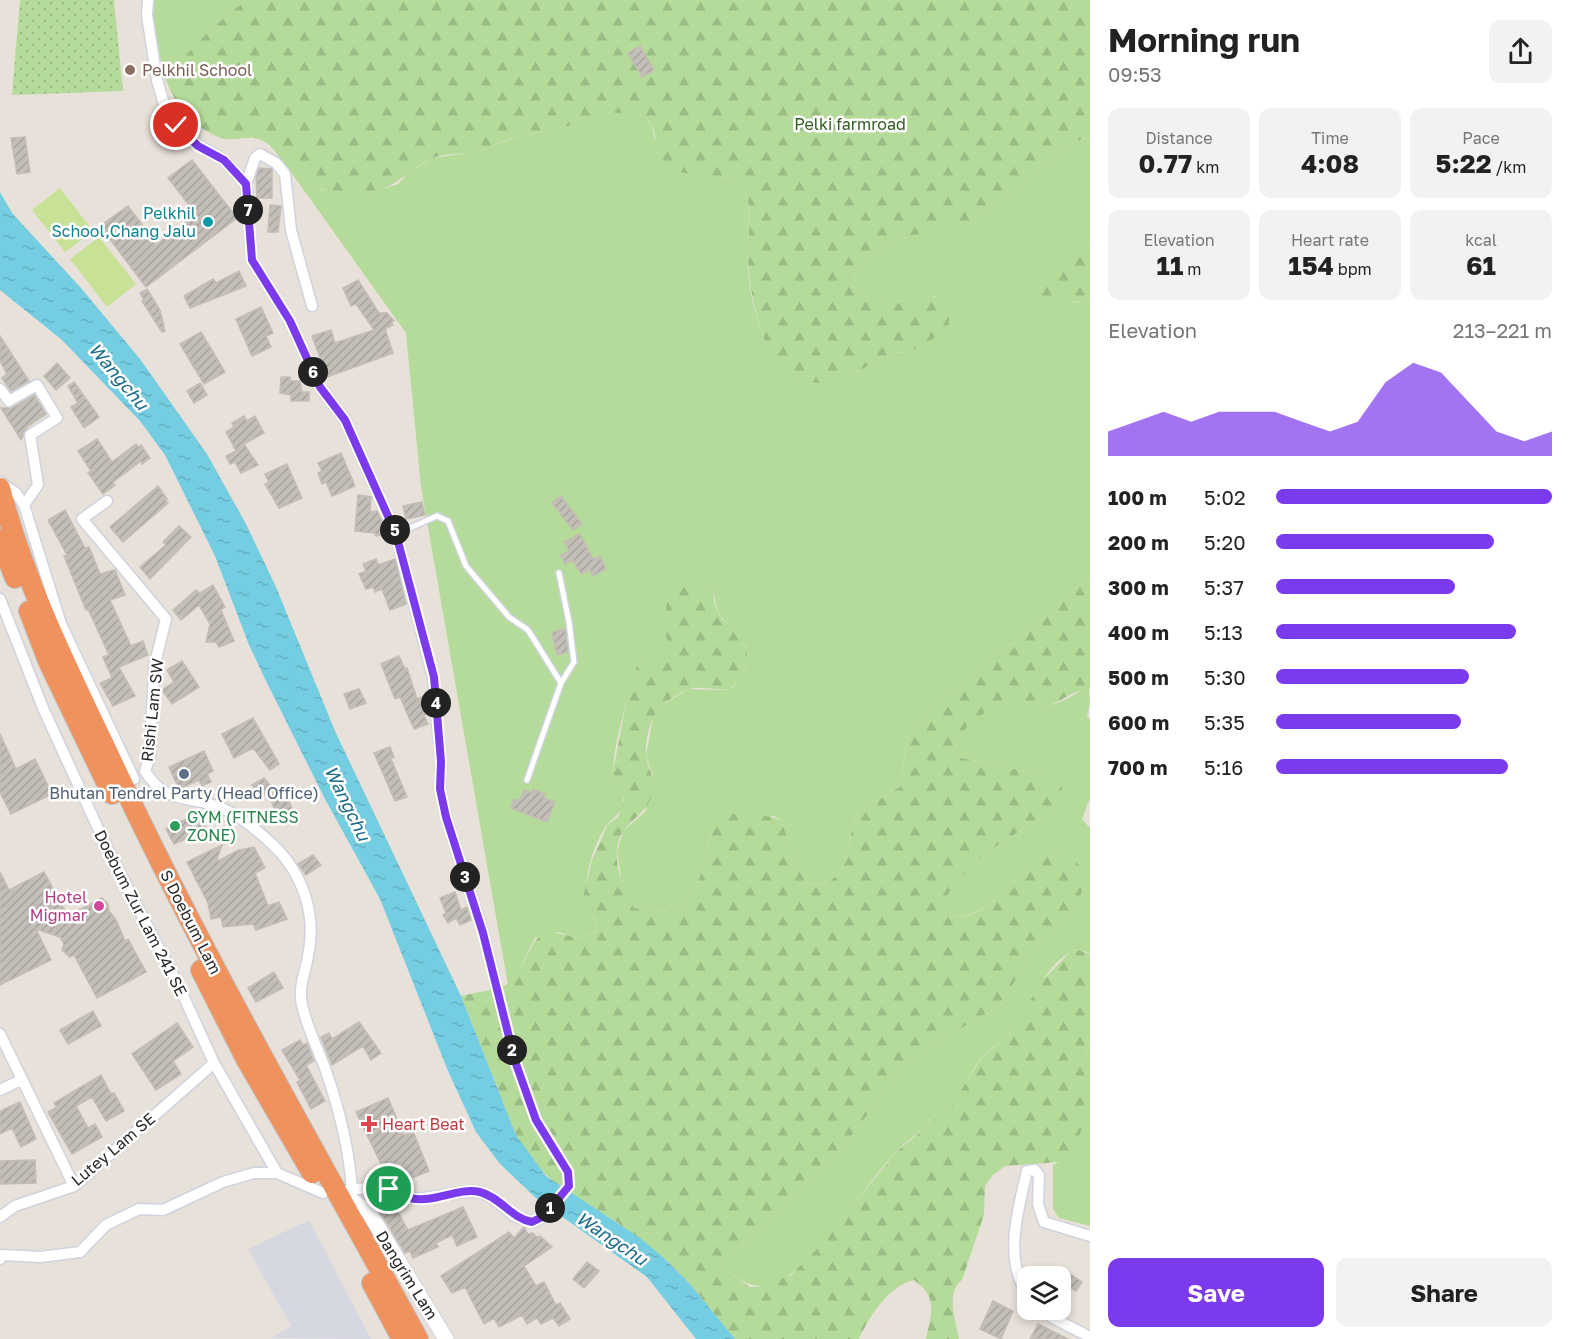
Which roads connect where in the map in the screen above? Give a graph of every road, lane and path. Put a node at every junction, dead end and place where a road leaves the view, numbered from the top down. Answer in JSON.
{"nodes":[{"id":1,"x":148,"y":0,"type":"edge"},
{"id":2,"x":246,"y":184,"type":"junction"},
{"id":3,"x":312,"y":306,"type":"dead end"},
{"id":4,"x":0,"y":388,"type":"edge"},
{"id":5,"x":0,"y":482,"type":"edge"},
{"id":6,"x":0,"y":488,"type":"edge"},
{"id":7,"x":107,"y":501,"type":"dead end"},
{"id":8,"x":24,"y":506,"type":"junction"},
{"id":9,"x":396,"y":534,"type":"junction"},
{"id":10,"x":0,"y":539,"type":"edge"},
{"id":11,"x":558,"y":573,"type":"dead end"},
{"id":12,"x":0,"y":599,"type":"edge"},
{"id":13,"x":561,"y":683,"type":"junction"},
{"id":14,"x":145,"y":771,"type":"junction"},
{"id":15,"x":527,"y":780,"type":"dead end"},
{"id":16,"x":130,"y":785,"type":"junction"},
{"id":17,"x":0,"y":1034,"type":"edge"},
{"id":18,"x":214,"y":1063,"type":"junction"},
{"id":19,"x":21,"y":1080,"type":"junction"},
{"id":20,"x":0,"y":1090,"type":"edge"},
{"id":21,"x":277,"y":1173,"type":"junction"},
{"id":22,"x":74,"y":1186,"type":"junction"},
{"id":23,"x":338,"y":1191,"type":"junction"},
{"id":24,"x":0,"y":1217,"type":"edge"},
{"id":25,"x":1090,"y":1236,"type":"edge"},
{"id":26,"x":0,"y":1259,"type":"edge"},
{"id":27,"x":1017,"y":1277,"type":"edge"},
{"id":28,"x":1057,"y":1320,"type":"edge"},
{"id":29,"x":1090,"y":1337,"type":"edge"},
{"id":30,"x":402,"y":1339,"type":"edge"},
{"id":31,"x":418,"y":1339,"type":"edge"},
{"id":32,"x":446,"y":1339,"type":"edge"}],
"edges":[{"from":1,"to":2,"type":"street"},
{"from":2,"to":3,"type":"street"},
{"from":2,"to":9,"type":"street"},
{"from":4,"to":8,"type":"street"},
{"from":5,"to":8,"type":"street"},
{"from":6,"to":16,"type":"highway","name":"S Doebum Lam"},
{"from":7,"to":14,"type":"street","name":"Rishi Lam SW"},
{"from":8,"to":16,"type":"street"},
{"from":9,"to":13,"type":"lane"},
{"from":9,"to":23,"type":"street"},
{"from":10,"to":23,"type":"highway","name":"S Doebum Lam"},
{"from":11,"to":13,"type":"lane"},
{"from":12,"to":18,"type":"street","name":"Doebum Zur Lam 241 SE"},
{"from":13,"to":15,"type":"lane"},
{"from":14,"to":16,"type":"street"},
{"from":14,"to":23,"type":"street","name":"Rishi Lam SW"},
{"from":16,"to":23,"type":"highway","name":"S Doebum Lam"},
{"from":17,"to":19,"type":"street"},
{"from":18,"to":21,"type":"street","name":"Doebum Zur Lam 241 SE"},
{"from":18,"to":22,"type":"street","name":"Lutey Lam SE"},
{"from":19,"to":20,"type":"street"},
{"from":19,"to":22,"type":"street"},
{"from":21,"to":23,"type":"street"},
{"from":21,"to":26,"type":"street"},
{"from":22,"to":24,"type":"street","name":"Lutey Lam SE"},
{"from":23,"to":30,"type":"highway","name":"S Doebum Lam"},
{"from":23,"to":31,"type":"highway","name":"S Doebum Lam"},
{"from":23,"to":32,"type":"street","name":"Dangrim Lam"},
{"from":25,"to":27,"type":"street"},
{"from":28,"to":29,"type":"street"}]}
